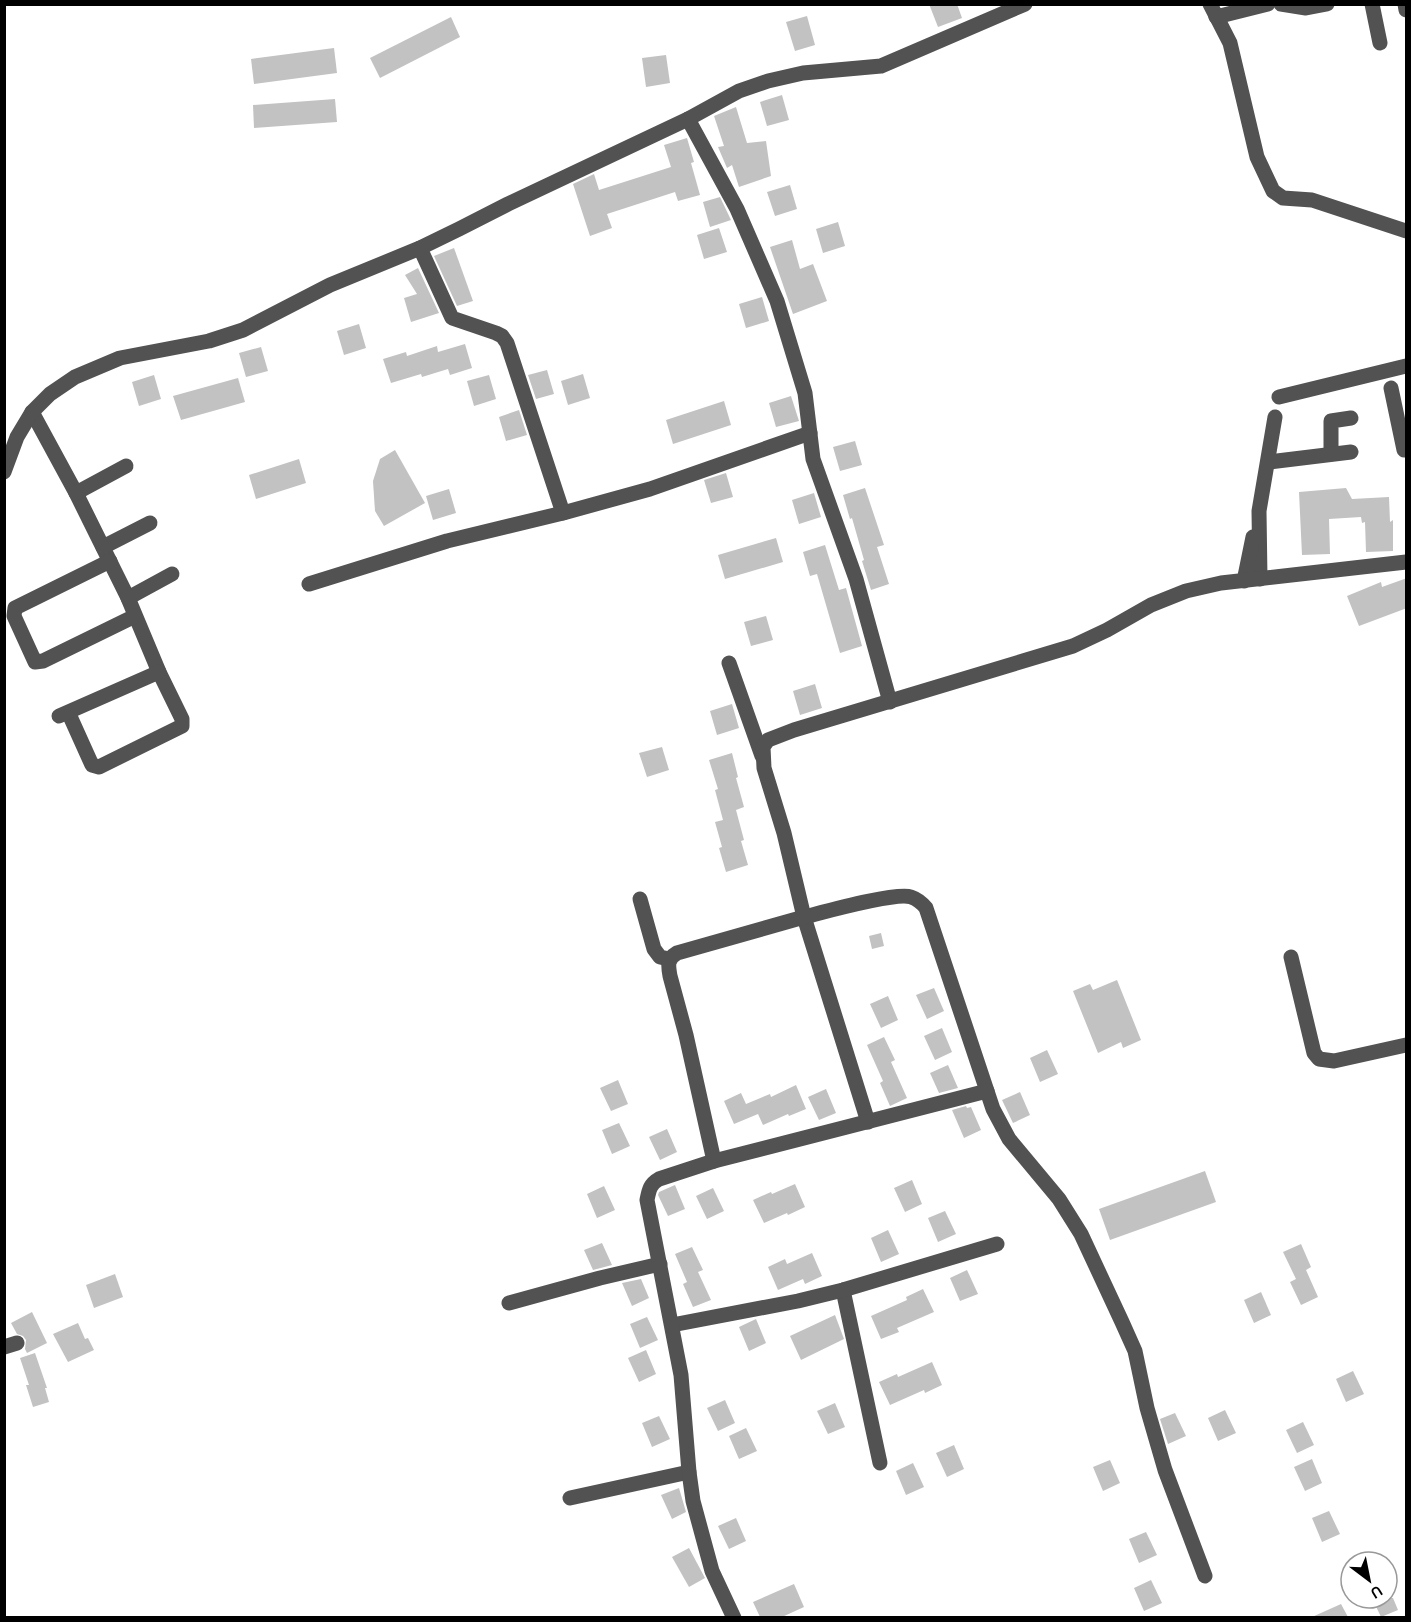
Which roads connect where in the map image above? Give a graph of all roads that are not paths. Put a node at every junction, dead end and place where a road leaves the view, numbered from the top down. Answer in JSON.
{"nodes":[{"id":1,"x":1025,"y":4,"type":"edge"},
{"id":2,"x":1269,"y":4,"type":"edge"},
{"id":3,"x":1281,"y":4,"type":"edge"},
{"id":4,"x":1327,"y":4,"type":"edge"},
{"id":5,"x":1372,"y":4,"type":"edge"},
{"id":6,"x":1405,"y":4,"type":"edge"},
{"id":7,"x":1407,"y":10,"type":"edge"},
{"id":8,"x":1213,"y":11,"type":"edge"},
{"id":9,"x":1380,"y":43,"type":"dead end"},
{"id":10,"x":688,"y":119,"type":"junction"},
{"id":11,"x":1407,"y":231,"type":"edge"},
{"id":12,"x":420,"y":248,"type":"junction"},
{"id":13,"x":1407,"y":366,"type":"edge"},
{"id":14,"x":1391,"y":388,"type":"dead end"},
{"id":15,"x":1279,"y":397,"type":"dead end"},
{"id":16,"x":32,"y":412,"type":"junction"},
{"id":17,"x":1275,"y":417,"type":"dead end"},
{"id":18,"x":1351,"y":418,"type":"dead end"},
{"id":19,"x":810,"y":433,"type":"junction"},
{"id":20,"x":1407,"y":449,"type":"edge"},
{"id":21,"x":1351,"y":452,"type":"dead end"},
{"id":22,"x":1331,"y":454,"type":"junction"},
{"id":23,"x":1269,"y":462,"type":"junction"},
{"id":24,"x":126,"y":466,"type":"dead end"},
{"id":25,"x":4,"y":472,"type":"edge"},
{"id":26,"x":76,"y":493,"type":"junction"},
{"id":27,"x":1259,"y":511,"type":"junction"},
{"id":28,"x":563,"y":513,"type":"junction"},
{"id":29,"x":150,"y":523,"type":"dead end"},
{"id":30,"x":103,"y":547,"type":"junction"},
{"id":31,"x":110,"y":561,"type":"junction"},
{"id":32,"x":1407,"y":562,"type":"edge"},
{"id":33,"x":172,"y":574,"type":"dead end"},
{"id":34,"x":1260,"y":579,"type":"junction"},
{"id":35,"x":1244,"y":581,"type":"junction"},
{"id":36,"x":309,"y":584,"type":"dead end"},
{"id":37,"x":128,"y":598,"type":"junction"},
{"id":38,"x":135,"y":616,"type":"junction"},
{"id":39,"x":729,"y":663,"type":"dead end"},
{"id":40,"x":159,"y":672,"type":"junction"},
{"id":41,"x":890,"y":702,"type":"junction"},
{"id":42,"x":762,"y":756,"type":"junction"},
{"id":43,"x":640,"y":899,"type":"dead end"},
{"id":44,"x":804,"y":917,"type":"junction"},
{"id":45,"x":1291,"y":957,"type":"dead end"},
{"id":46,"x":669,"y":960,"type":"junction"},
{"id":47,"x":1407,"y":1046,"type":"edge"},
{"id":48,"x":987,"y":1091,"type":"junction"},
{"id":49,"x":868,"y":1122,"type":"junction"},
{"id":50,"x":714,"y":1161,"type":"junction"},
{"id":51,"x":998,"y":1244,"type":"dead end"},
{"id":52,"x":660,"y":1264,"type":"junction"},
{"id":53,"x":843,"y":1290,"type":"junction"},
{"id":54,"x":508,"y":1303,"type":"dead end"},
{"id":55,"x":672,"y":1325,"type":"junction"},
{"id":56,"x":879,"y":1463,"type":"dead end"},
{"id":57,"x":688,"y":1472,"type":"junction"},
{"id":58,"x":570,"y":1498,"type":"dead end"},
{"id":59,"x":1205,"y":1576,"type":"dead end"},
{"id":60,"x":734,"y":1617,"type":"edge"}],
"edges":[{"from":1,"to":10,"type":"street"},
{"from":2,"to":8,"type":"street"},
{"from":3,"to":4,"type":"street"},
{"from":5,"to":9,"type":"street"},
{"from":6,"to":7,"type":"street"},
{"from":8,"to":11,"type":"street"},
{"from":10,"to":12,"type":"street"},
{"from":10,"to":19,"type":"street"},
{"from":12,"to":16,"type":"street"},
{"from":12,"to":28,"type":"street"},
{"from":13,"to":15,"type":"street"},
{"from":14,"to":20,"type":"street"},
{"from":16,"to":25,"type":"street"},
{"from":16,"to":26,"type":"street"},
{"from":17,"to":23,"type":"street"},
{"from":18,"to":22,"type":"street"},
{"from":19,"to":28,"type":"street"},
{"from":19,"to":41,"type":"street"},
{"from":21,"to":22,"type":"street"},
{"from":22,"to":23,"type":"street"},
{"from":23,"to":27,"type":"street"},
{"from":24,"to":26,"type":"street"},
{"from":26,"to":30,"type":"street"},
{"from":27,"to":34,"type":"street"},
{"from":27,"to":35,"type":"street"},
{"from":28,"to":36,"type":"street"},
{"from":29,"to":30,"type":"street"},
{"from":30,"to":31,"type":"street"},
{"from":31,"to":37,"type":"street"},
{"from":31,"to":38,"type":"street"},
{"from":32,"to":34,"type":"street"},
{"from":33,"to":37,"type":"street"},
{"from":34,"to":35,"type":"street"},
{"from":35,"to":41,"type":"street"},
{"from":37,"to":38,"type":"street"},
{"from":38,"to":40,"type":"street"},
{"from":39,"to":42,"type":"street"},
{"from":40,"to":40,"type":"street"},
{"from":41,"to":42,"type":"street"},
{"from":42,"to":44,"type":"street"},
{"from":43,"to":46,"type":"street"},
{"from":44,"to":46,"type":"street"},
{"from":44,"to":48,"type":"street"},
{"from":44,"to":49,"type":"street"},
{"from":45,"to":47,"type":"street"},
{"from":46,"to":50,"type":"street"},
{"from":48,"to":49,"type":"street"},
{"from":48,"to":59,"type":"street"},
{"from":49,"to":50,"type":"street"},
{"from":50,"to":52,"type":"street"},
{"from":51,"to":53,"type":"street"},
{"from":52,"to":54,"type":"street"},
{"from":52,"to":55,"type":"street"},
{"from":53,"to":55,"type":"street"},
{"from":53,"to":56,"type":"street"},
{"from":55,"to":57,"type":"street"},
{"from":57,"to":58,"type":"street"},
{"from":57,"to":60,"type":"street"}]}
